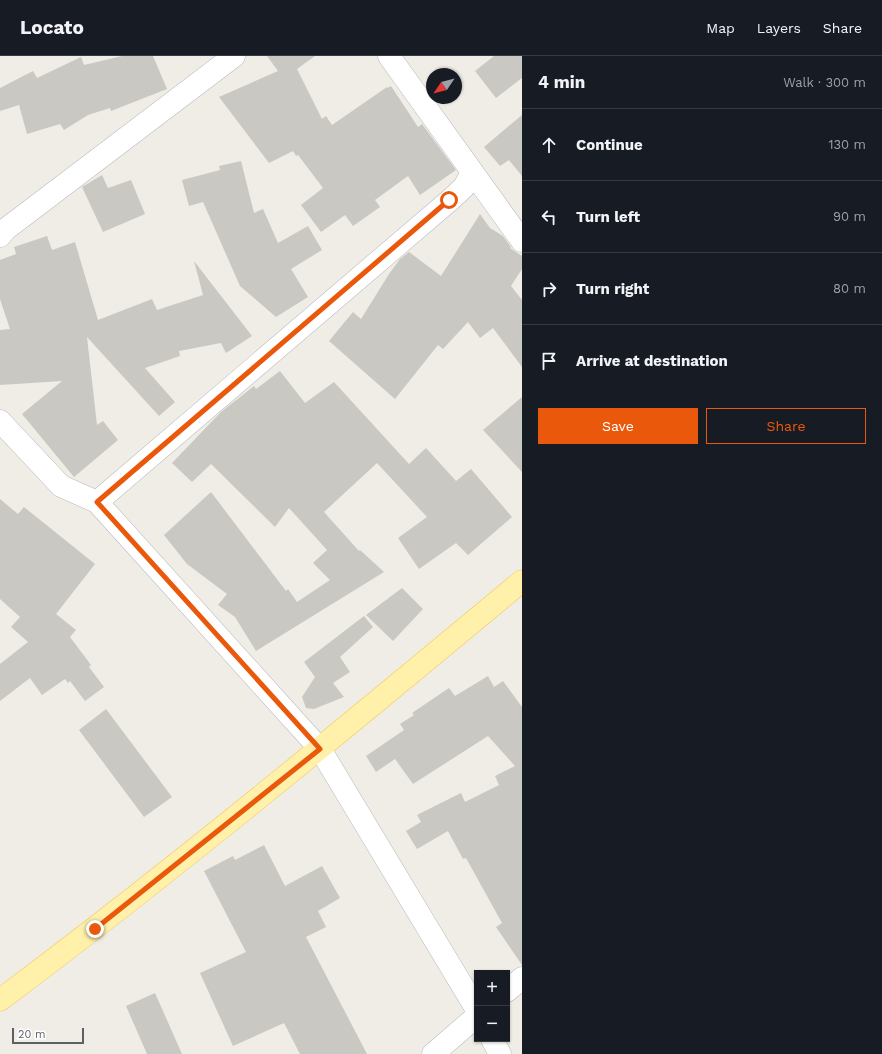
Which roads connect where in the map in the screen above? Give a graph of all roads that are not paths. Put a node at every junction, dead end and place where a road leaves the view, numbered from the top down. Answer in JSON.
{"nodes":[{"id":1,"x":234,"y":56,"type":"edge"},
{"id":2,"x":390,"y":56,"type":"edge"},
{"id":3,"x":472,"y":173,"type":"junction"},
{"id":4,"x":0,"y":236,"type":"edge"},
{"id":5,"x":522,"y":240,"type":"edge"},
{"id":6,"x":0,"y":421,"type":"edge"},
{"id":7,"x":97,"y":502,"type":"junction"},
{"id":8,"x":522,"y":582,"type":"edge"},
{"id":9,"x":320,"y":749,"type":"junction"},
{"id":10,"x":522,"y":978,"type":"edge"},
{"id":11,"x":510,"y":988,"type":"edge"},
{"id":12,"x":0,"y":1000,"type":"edge"},
{"id":13,"x":475,"y":1006,"type":"edge"},
{"id":14,"x":474,"y":1019,"type":"edge"},
{"id":15,"x":494,"y":1042,"type":"edge"},
{"id":16,"x":433,"y":1054,"type":"edge"},
{"id":17,"x":500,"y":1054,"type":"edge"}],
"edges":[{"from":1,"to":4,"type":"street"},
{"from":2,"to":3,"type":"street"},
{"from":3,"to":5,"type":"street"},
{"from":3,"to":7,"type":"street"},
{"from":6,"to":7,"type":"street"},
{"from":7,"to":9,"type":"street"},
{"from":8,"to":9,"type":"main road"},
{"from":9,"to":12,"type":"main road"},
{"from":9,"to":13,"type":"street"},
{"from":10,"to":11,"type":"street"},
{"from":14,"to":16,"type":"street"},
{"from":15,"to":17,"type":"street"}]}
